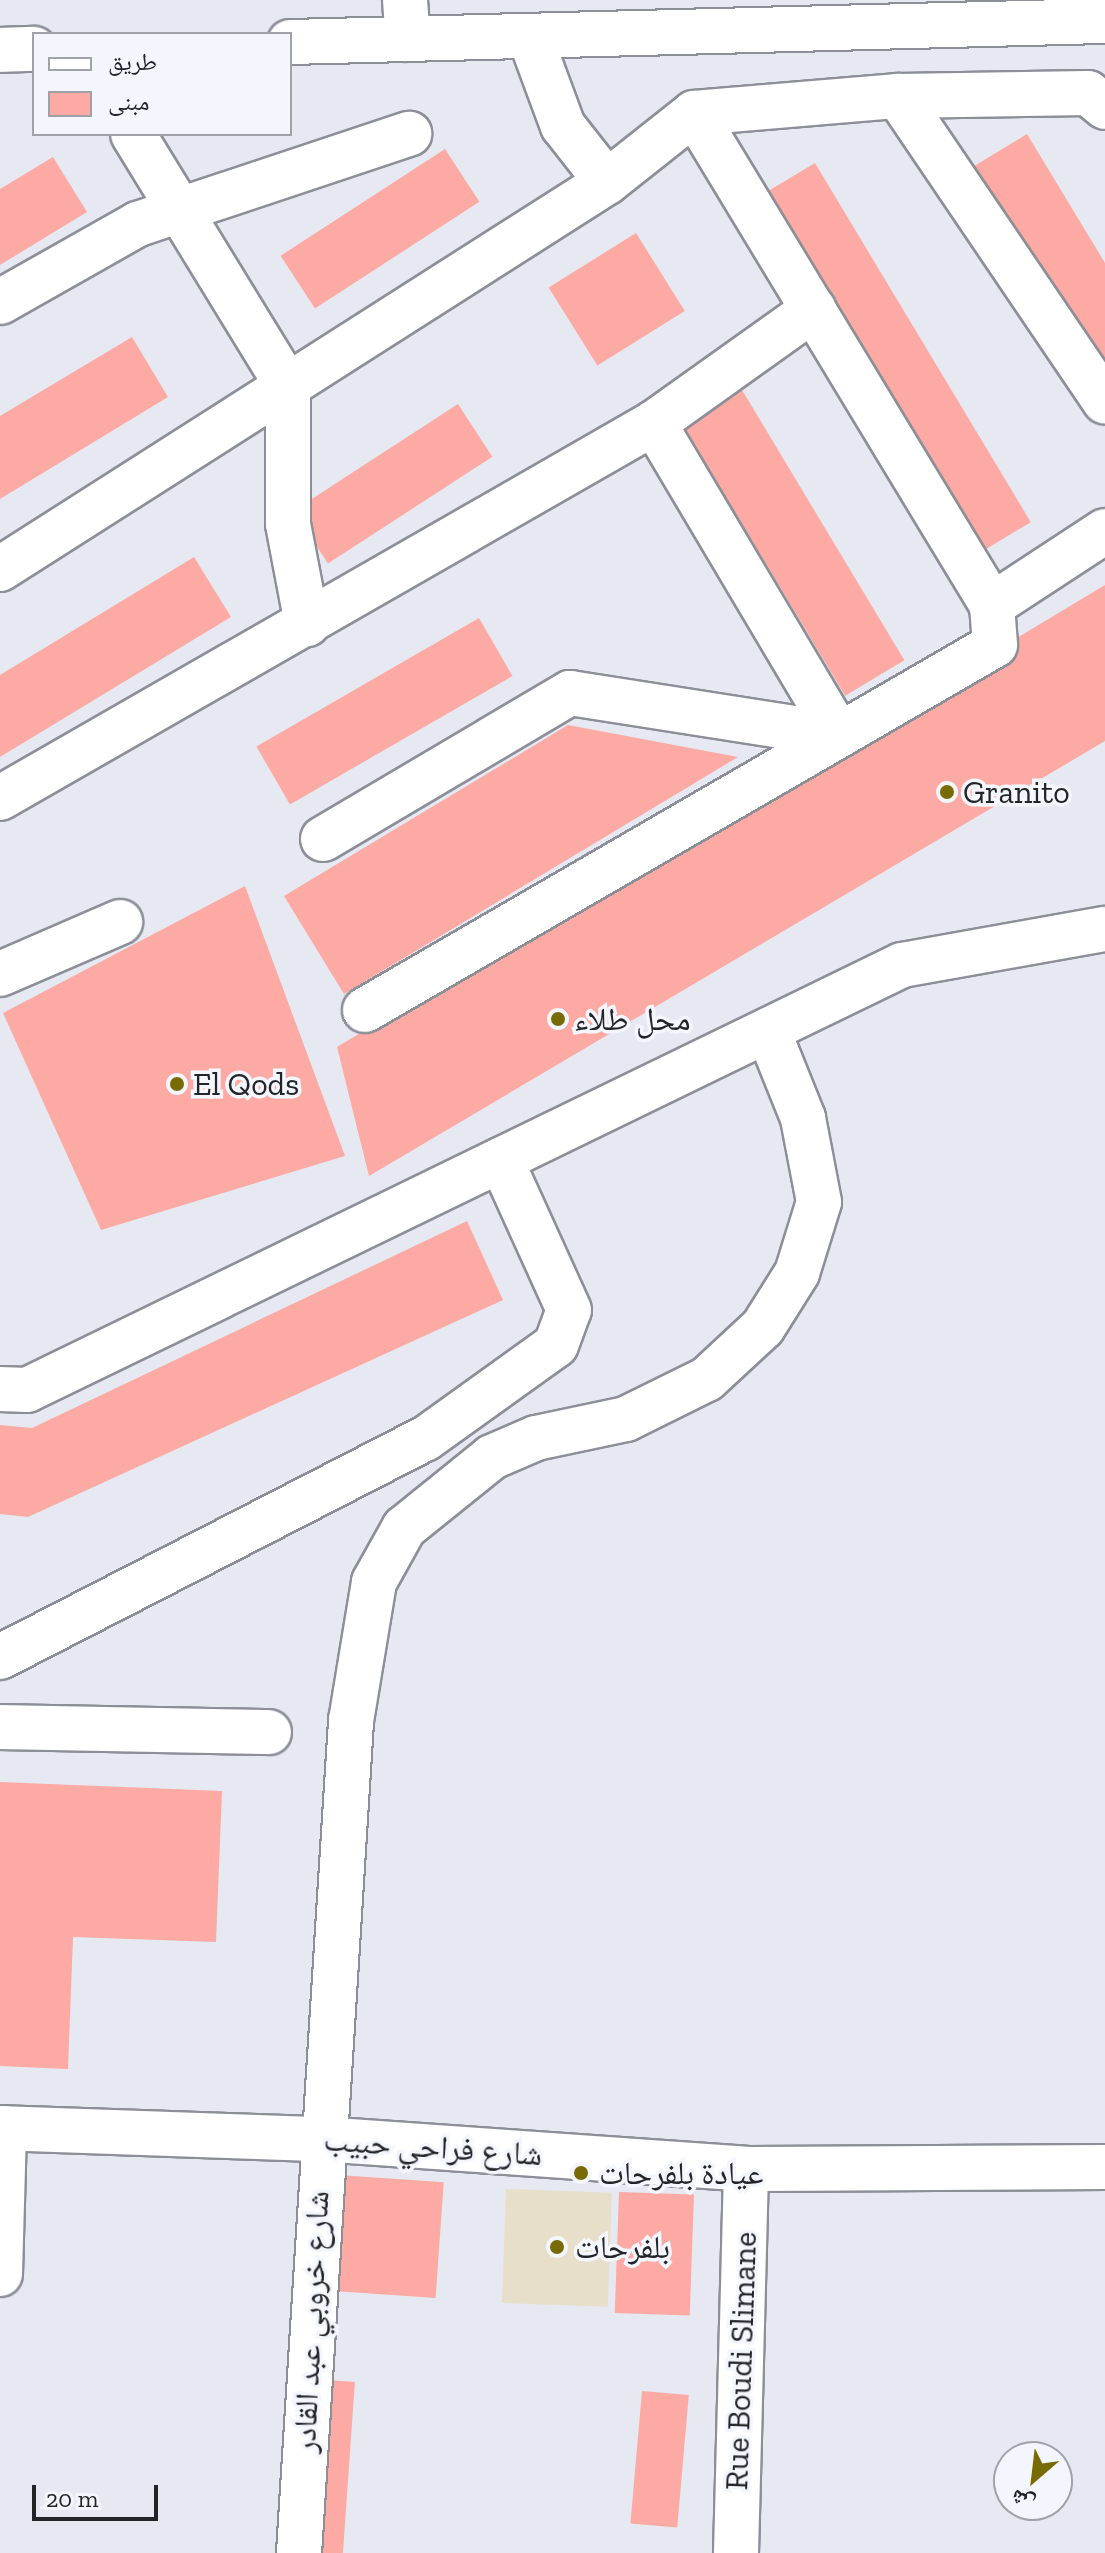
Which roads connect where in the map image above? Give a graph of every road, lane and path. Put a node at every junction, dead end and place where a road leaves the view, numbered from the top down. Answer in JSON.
{"nodes":[{"id":1,"x":406,"y":20,"type":"edge"},
{"id":2,"x":1105,"y":21,"type":"edge"},
{"id":3,"x":530,"y":37,"type":"junction"},
{"id":4,"x":292,"y":42,"type":"edge"},
{"id":5,"x":32,"y":49,"type":"edge"},
{"id":6,"x":0,"y":50,"type":"edge"},
{"id":7,"x":898,"y":96,"type":"junction"},
{"id":8,"x":1105,"y":107,"type":"edge"},
{"id":9,"x":694,"y":113,"type":"junction"},
{"id":10,"x":409,"y":134,"type":"dead end"},
{"id":11,"x":134,"y":136,"type":"edge"},
{"id":12,"x":607,"y":182,"type":"junction"},
{"id":13,"x":176,"y":211,"type":"junction"},
{"id":14,"x":0,"y":302,"type":"edge"},
{"id":15,"x":814,"y":309,"type":"junction"},
{"id":16,"x":288,"y":387,"type":"junction"},
{"id":17,"x":1104,"y":397,"type":"edge"},
{"id":18,"x":654,"y":423,"type":"junction"},
{"id":19,"x":1105,"y":531,"type":"edge"},
{"id":20,"x":0,"y":569,"type":"edge"},
{"id":21,"x":992,"y":605,"type":"junction"},
{"id":22,"x":307,"y":624,"type":"junction"},
{"id":23,"x":839,"y":735,"type":"junction"},
{"id":24,"x":0,"y":798,"type":"edge"},
{"id":25,"x":323,"y":839,"type":"dead end"},
{"id":26,"x":120,"y":922,"type":"dead end"},
{"id":27,"x":1105,"y":929,"type":"edge"},
{"id":28,"x":0,"y":974,"type":"edge"},
{"id":29,"x":365,"y":1010,"type":"dead end"},
{"id":30,"x":768,"y":1031,"type":"junction"},
{"id":31,"x":501,"y":1160,"type":"junction"},
{"id":32,"x":0,"y":1389,"type":"edge"},
{"id":33,"x":0,"y":1657,"type":"edge"},
{"id":34,"x":0,"y":1727,"type":"edge"},
{"id":35,"x":269,"y":1732,"type":"dead end"},
{"id":36,"x":2,"y":2128,"type":"edge"},
{"id":37,"x":321,"y":2139,"type":"junction"},
{"id":38,"x":1105,"y":2167,"type":"edge"},
{"id":39,"x":746,"y":2169,"type":"junction"},
{"id":40,"x":0,"y":2274,"type":"edge"},
{"id":41,"x":299,"y":2553,"type":"edge"},
{"id":42,"x":736,"y":2553,"type":"edge"}],
"edges":[{"from":1,"to":3,"type":"street"},
{"from":1,"to":4,"type":"street"},
{"from":2,"to":3,"type":"street"},
{"from":3,"to":12,"type":"street"},
{"from":5,"to":6,"type":"street"},
{"from":7,"to":8,"type":"street"},
{"from":7,"to":9,"type":"street"},
{"from":7,"to":17,"type":"street"},
{"from":9,"to":12,"type":"street"},
{"from":9,"to":15,"type":"street"},
{"from":10,"to":13,"type":"street"},
{"from":11,"to":13,"type":"street"},
{"from":12,"to":16,"type":"street"},
{"from":13,"to":14,"type":"street"},
{"from":13,"to":16,"type":"street"},
{"from":15,"to":18,"type":"street"},
{"from":15,"to":21,"type":"street"},
{"from":16,"to":20,"type":"street"},
{"from":16,"to":22,"type":"street"},
{"from":18,"to":22,"type":"street"},
{"from":18,"to":23,"type":"street"},
{"from":19,"to":21,"type":"street"},
{"from":21,"to":23,"type":"street"},
{"from":22,"to":24,"type":"street"},
{"from":23,"to":25,"type":"street"},
{"from":23,"to":29,"type":"street"},
{"from":26,"to":28,"type":"street"},
{"from":27,"to":30,"type":"street"},
{"from":30,"to":31,"type":"street"},
{"from":30,"to":37,"type":"street","name":"شارع خروبي عبد القادر"},
{"from":31,"to":32,"type":"street"},
{"from":31,"to":33,"type":"street"},
{"from":34,"to":35,"type":"street"},
{"from":36,"to":37,"type":"street","name":"شارع فراحي حبيب"},
{"from":36,"to":40,"type":"street"},
{"from":37,"to":39,"type":"street","name":"شارع فراحي حبيب"},
{"from":37,"to":41,"type":"street","name":"شارع خروبي عبد القادر"},
{"from":38,"to":39,"type":"street","name":"شارع فراحي حبيب"},
{"from":39,"to":42,"type":"street","name":"Rue Boudi Slimane"}]}
